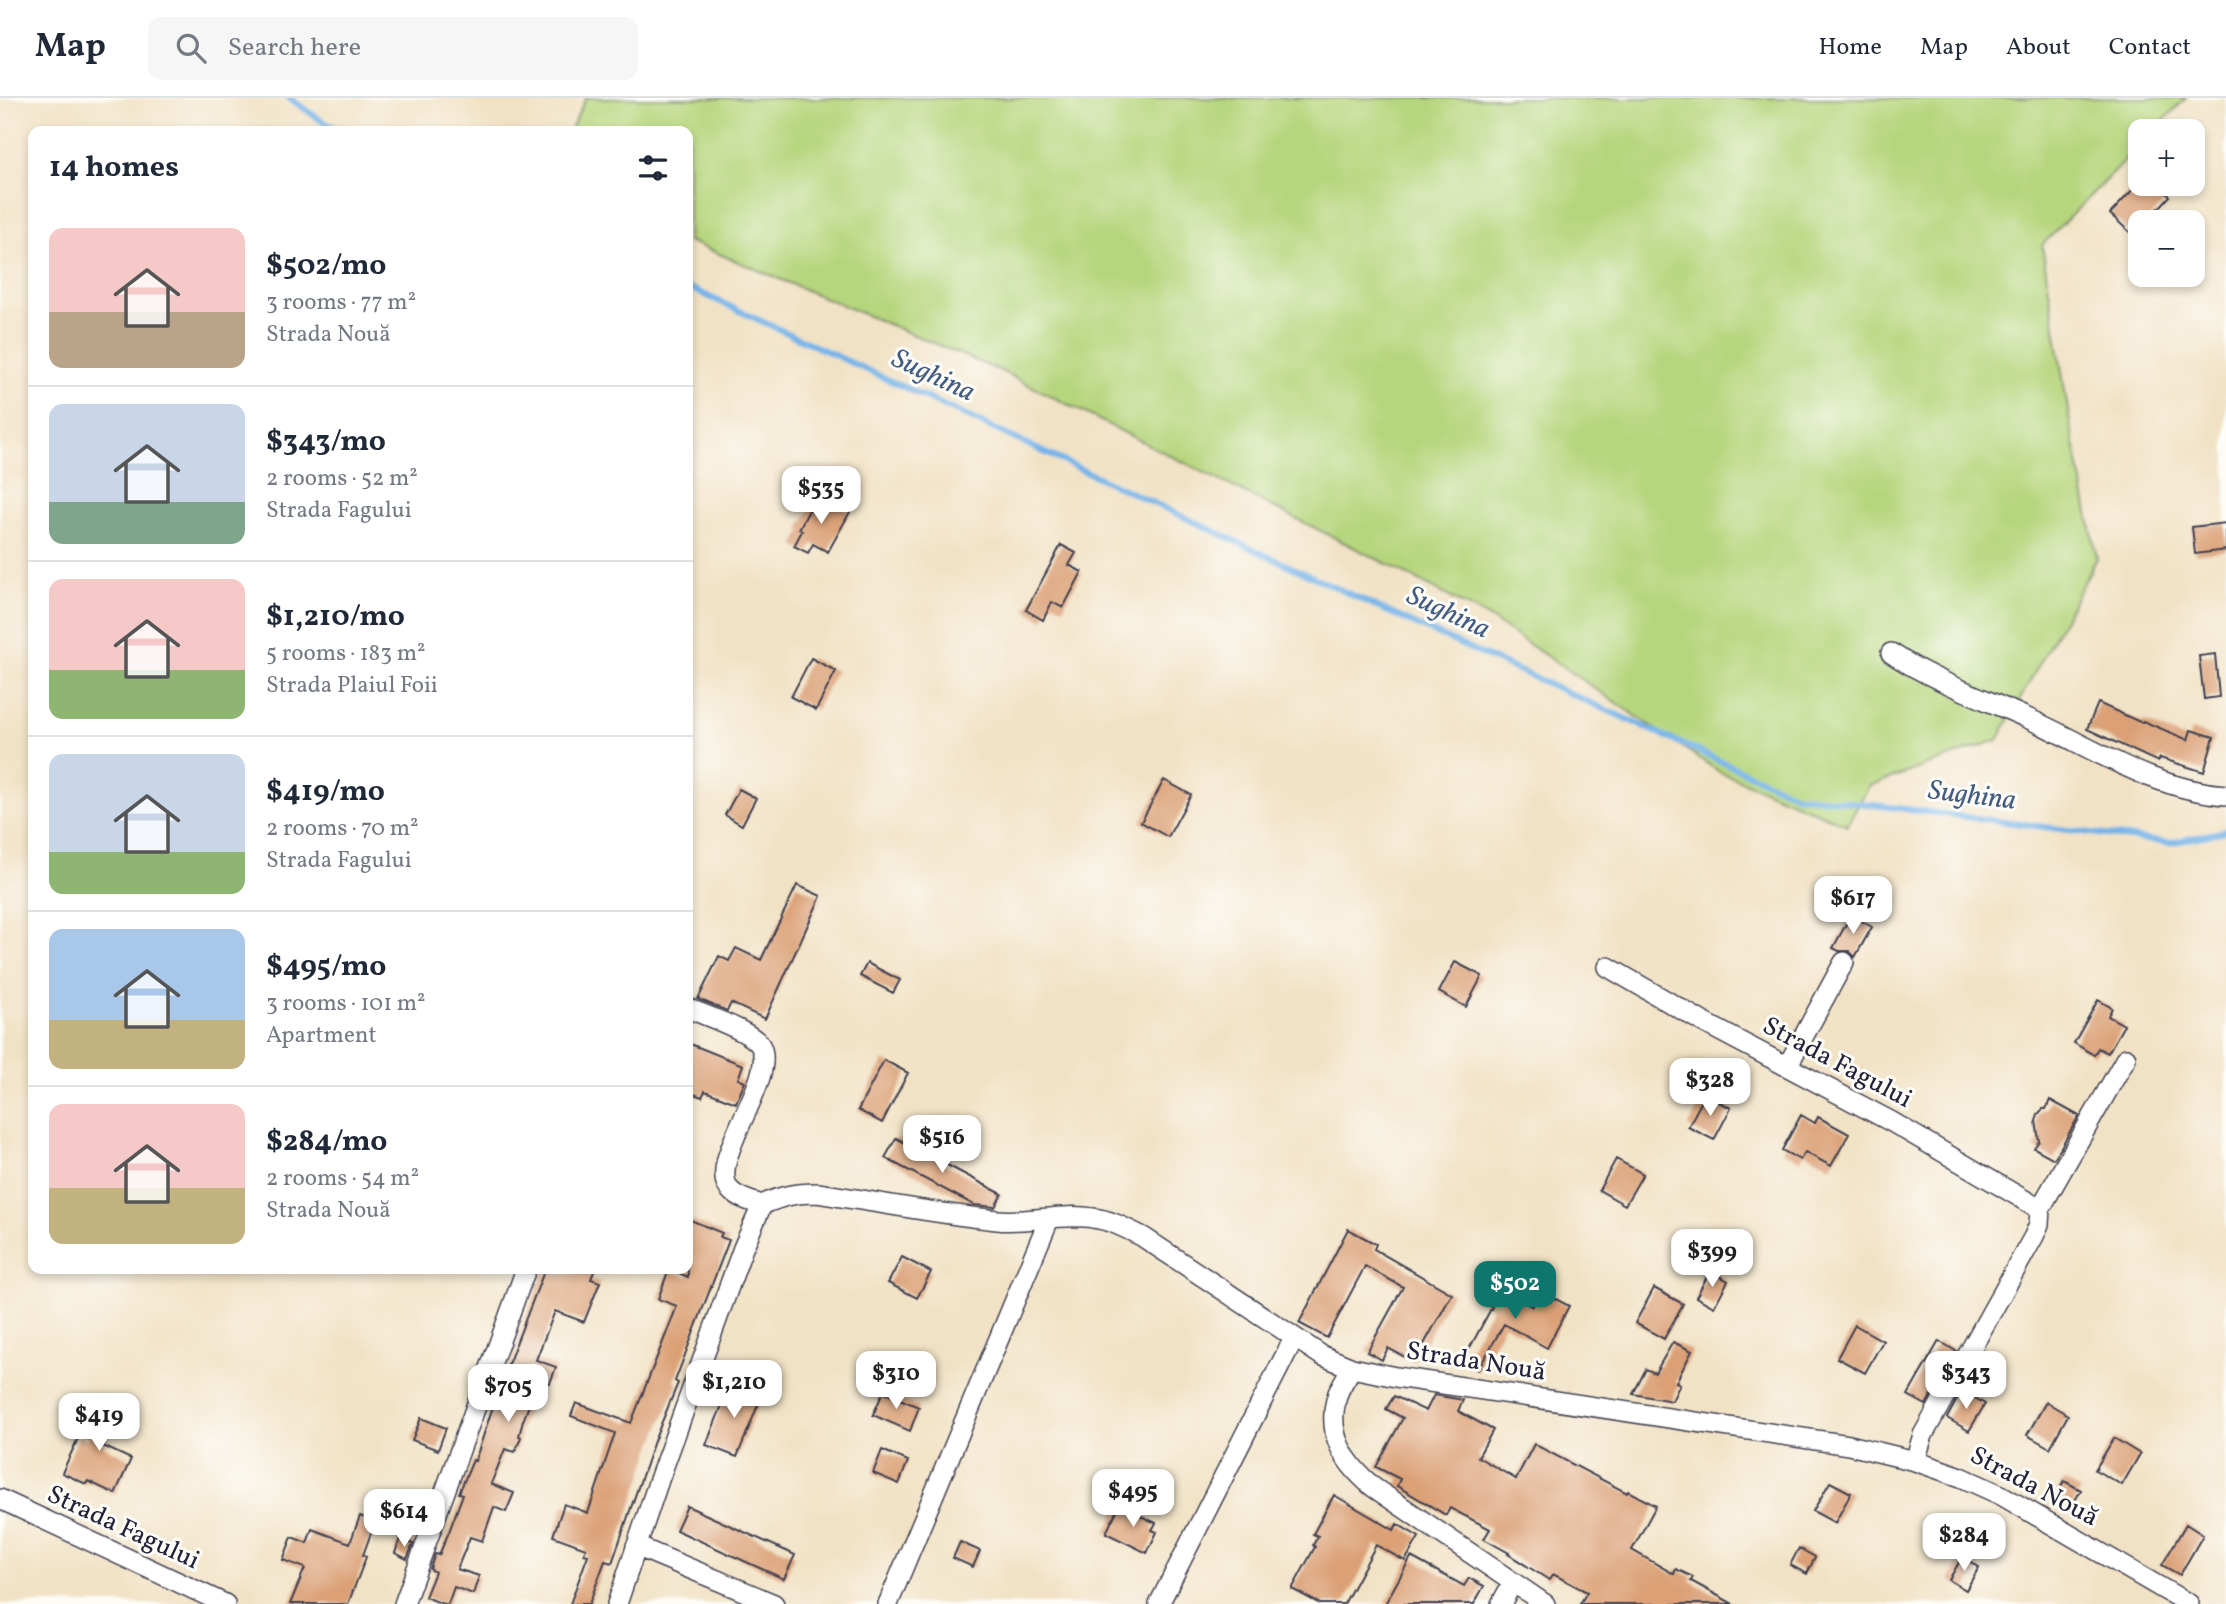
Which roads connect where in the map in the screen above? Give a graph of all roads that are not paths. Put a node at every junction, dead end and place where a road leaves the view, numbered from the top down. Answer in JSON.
{"nodes":[{"id":1,"x":1891,"y":653,"type":"dead end"},
{"id":2,"x":2226,"y":795,"type":"edge"},
{"id":3,"x":1844,"y":962,"type":"dead end"},
{"id":4,"x":1608,"y":967,"type":"dead end"},
{"id":5,"x":693,"y":1010,"type":"edge"},
{"id":6,"x":2126,"y":1058,"type":"dead end"},
{"id":7,"x":1788,"y":1065,"type":"junction"},
{"id":8,"x":762,"y":1205,"type":"junction"},
{"id":9,"x":2040,"y":1209,"type":"junction"},
{"id":10,"x":1049,"y":1219,"type":"junction"},
{"id":11,"x":524,"y":1274,"type":"edge"},
{"id":12,"x":1294,"y":1338,"type":"junction"},
{"id":13,"x":1352,"y":1368,"type":"junction"},
{"id":14,"x":1915,"y":1461,"type":"junction"},
{"id":15,"x":0,"y":1499,"type":"edge"},
{"id":16,"x":636,"y":1546,"type":"junction"},
{"id":17,"x":1513,"y":1582,"type":"junction"},
{"id":18,"x":225,"y":1604,"type":"edge"},
{"id":19,"x":404,"y":1604,"type":"edge"},
{"id":20,"x":617,"y":1604,"type":"edge"},
{"id":21,"x":774,"y":1604,"type":"edge"},
{"id":22,"x":888,"y":1604,"type":"edge"},
{"id":23,"x":1159,"y":1604,"type":"edge"},
{"id":24,"x":1501,"y":1604,"type":"edge"},
{"id":25,"x":1545,"y":1604,"type":"edge"},
{"id":26,"x":2189,"y":1604,"type":"edge"}],
"edges":[{"from":1,"to":2,"type":"street"},
{"from":3,"to":7,"type":"street"},
{"from":4,"to":7,"type":"street","name":"Strada Fagului"},
{"from":5,"to":8,"type":"street"},
{"from":6,"to":9,"type":"street"},
{"from":7,"to":9,"type":"street","name":"Strada Fagului"},
{"from":8,"to":10,"type":"street","name":"Strada Nouă"},
{"from":8,"to":16,"type":"street"},
{"from":9,"to":14,"type":"street"},
{"from":10,"to":12,"type":"street","name":"Strada Nouă"},
{"from":10,"to":22,"type":"street"},
{"from":11,"to":19,"type":"street"},
{"from":12,"to":13,"type":"street","name":"Strada Nouă"},
{"from":12,"to":23,"type":"street"},
{"from":13,"to":14,"type":"street","name":"Strada Nouă"},
{"from":13,"to":17,"type":"street"},
{"from":14,"to":26,"type":"street","name":"Strada Nouă"},
{"from":15,"to":18,"type":"street","name":"Strada Fagului"},
{"from":16,"to":20,"type":"street"},
{"from":16,"to":21,"type":"street"},
{"from":17,"to":24,"type":"street"},
{"from":17,"to":25,"type":"street"}]}
